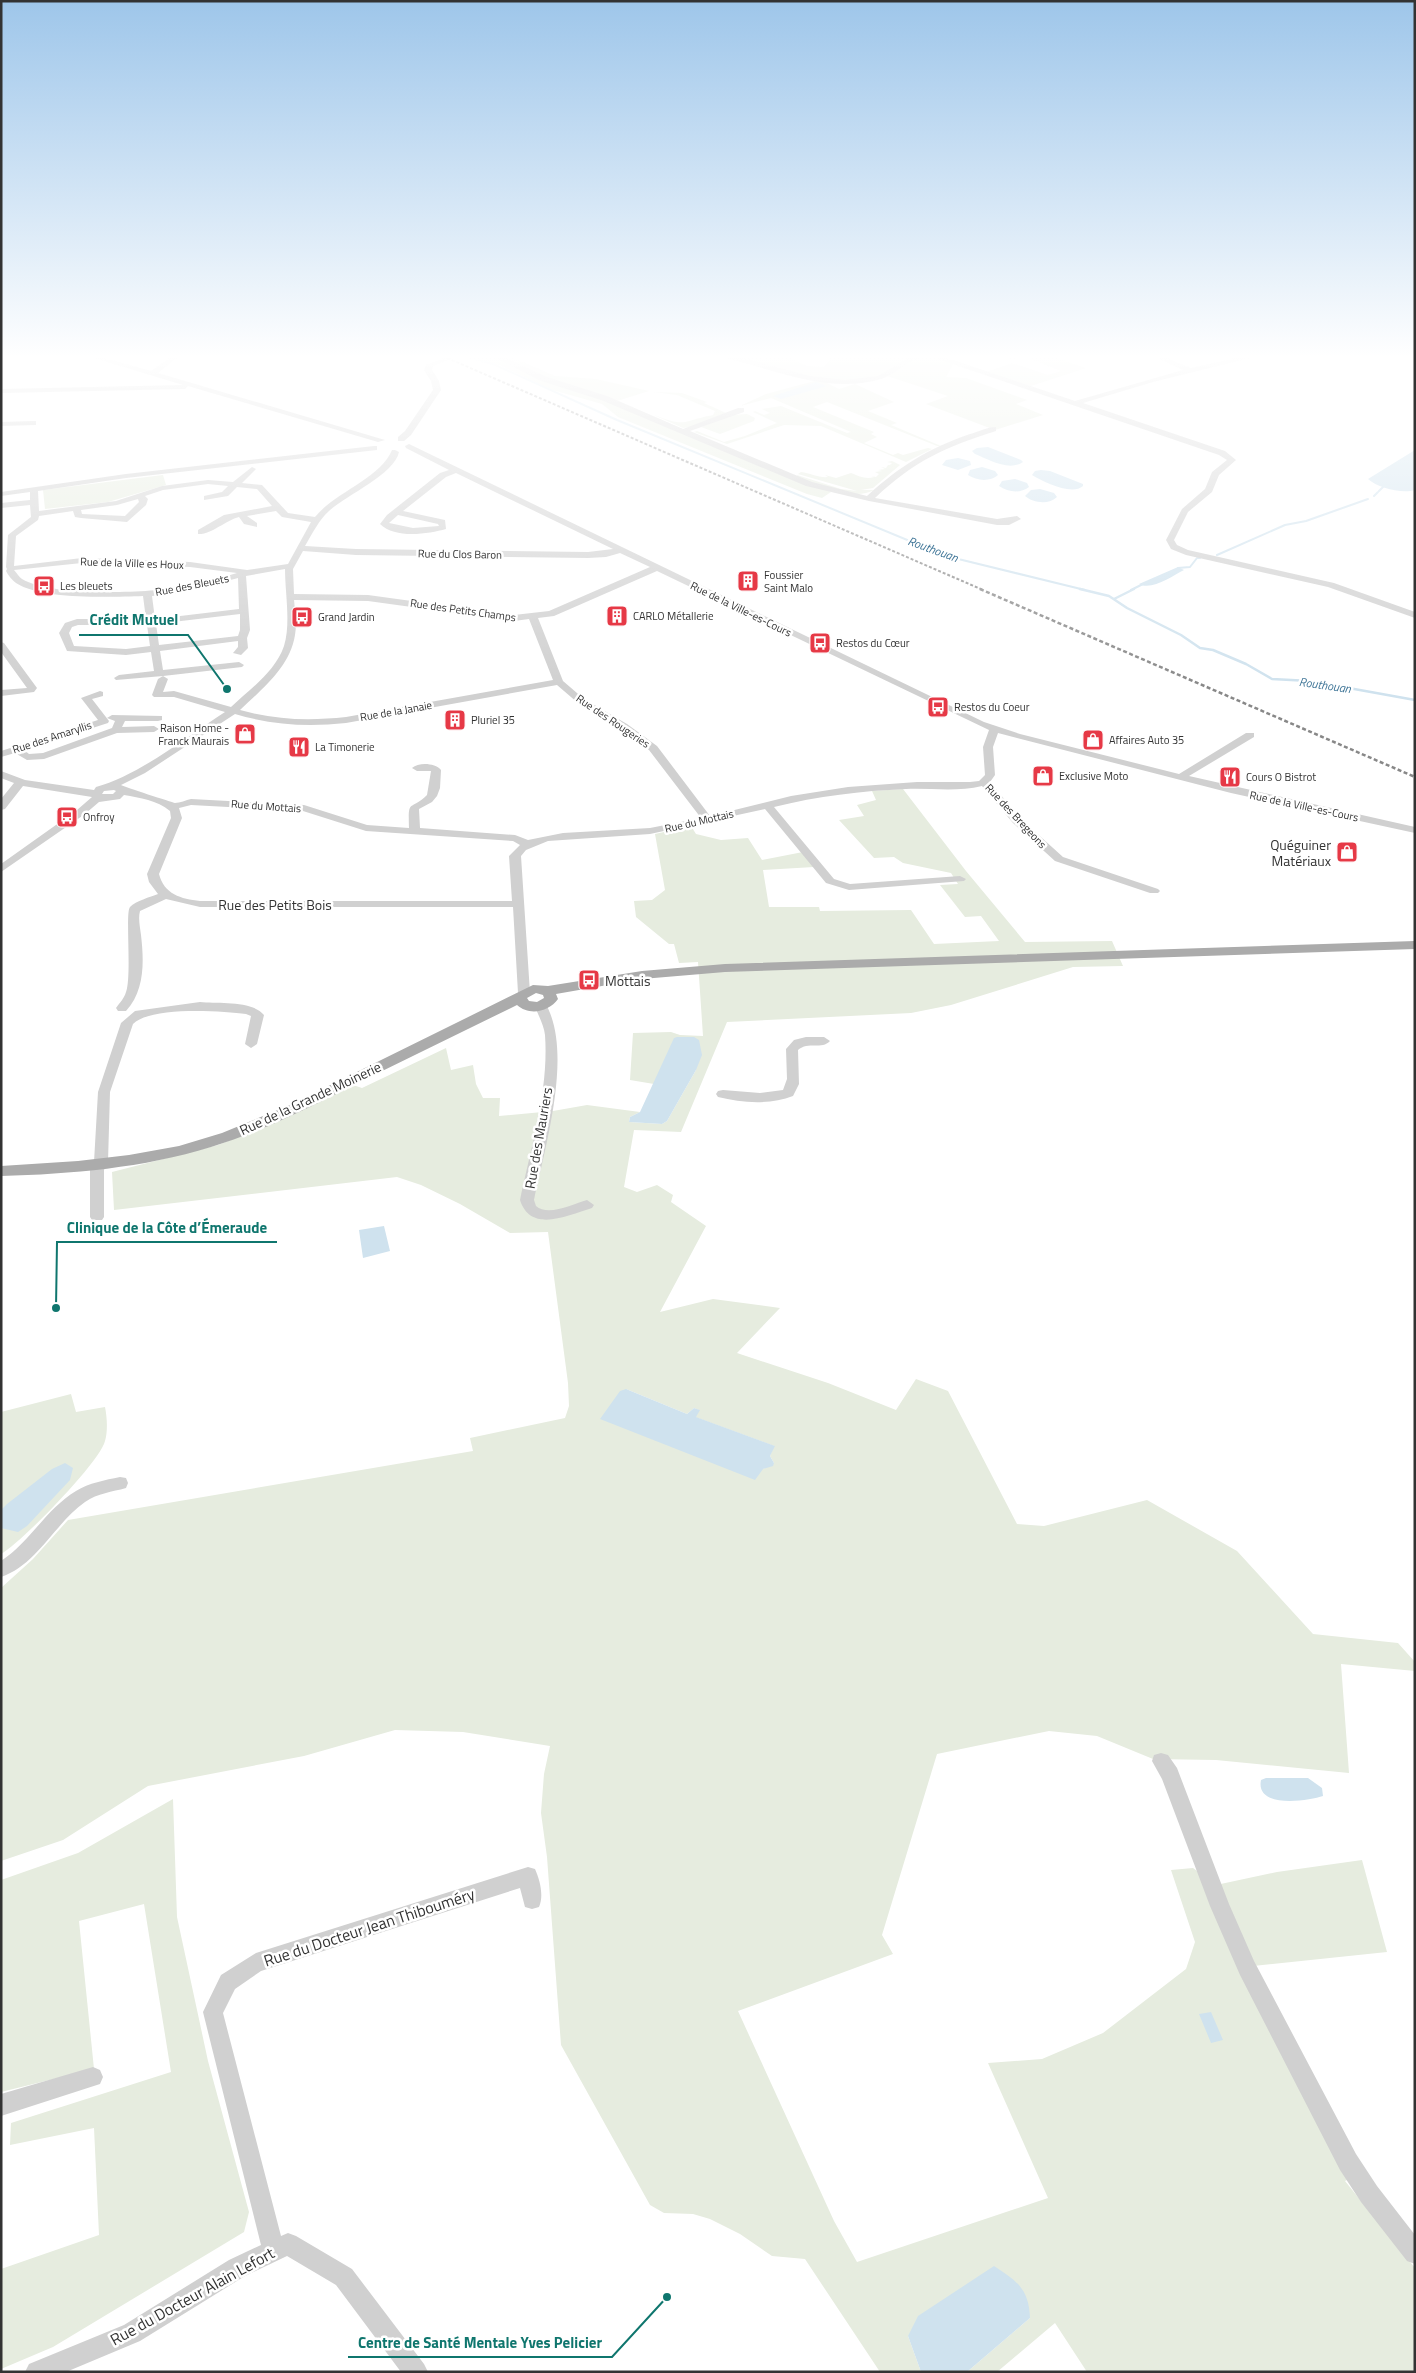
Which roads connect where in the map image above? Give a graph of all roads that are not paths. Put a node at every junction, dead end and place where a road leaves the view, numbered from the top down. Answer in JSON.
{"nodes":[{"id":1,"x":249,"y":465,"type":"edge"},
{"id":2,"x":384,"y":465,"type":"edge"},
{"id":3,"x":444,"y":465,"type":"edge"},
{"id":4,"x":762,"y":465,"type":"edge"},
{"id":5,"x":908,"y":465,"type":"edge"},
{"id":6,"x":1227,"y":465,"type":"edge"},
{"id":7,"x":252,"y":469,"type":"dead end"},
{"id":8,"x":456,"y":470,"type":"junction"},
{"id":9,"x":235,"y":484,"type":"junction"},
{"id":10,"x":34,"y":489,"type":"junction"},
{"id":11,"x":1,"y":494,"type":"edge"},
{"id":12,"x":140,"y":496,"type":"junction"},
{"id":13,"x":207,"y":498,"type":"dead end"},
{"id":14,"x":869,"y":500,"type":"junction"},
{"id":15,"x":34,"y":502,"type":"junction"},
{"id":16,"x":1,"y":506,"type":"edge"},
{"id":17,"x":76,"y":508,"type":"junction"},
{"id":18,"x":277,"y":508,"type":"junction"},
{"id":19,"x":396,"y":512,"type":"junction"},
{"id":20,"x":35,"y":514,"type":"junction"},
{"id":21,"x":241,"y":514,"type":"junction"},
{"id":22,"x":1017,"y":519,"type":"dead end"},
{"id":23,"x":316,"y":520,"type":"junction"},
{"id":24,"x":254,"y":525,"type":"dead end"},
{"id":25,"x":1,"y":529,"type":"edge"},
{"id":26,"x":18,"y":530,"type":"junction"},
{"id":27,"x":201,"y":532,"type":"dead end"},
{"id":28,"x":11,"y":542,"type":"junction"},
{"id":29,"x":1,"y":543,"type":"edge"},
{"id":30,"x":300,"y":548,"type":"junction"},
{"id":31,"x":619,"y":550,"type":"junction"},
{"id":32,"x":290,"y":566,"type":"junction"},
{"id":33,"x":656,"y":568,"type":"junction"},
{"id":34,"x":8,"y":569,"type":"edge"},
{"id":35,"x":245,"y":575,"type":"junction"},
{"id":36,"x":147,"y":594,"type":"junction"},
{"id":37,"x":290,"y":597,"type":"junction"},
{"id":38,"x":243,"y":611,"type":"junction"},
{"id":39,"x":1415,"y":614,"type":"edge"},
{"id":40,"x":533,"y":618,"type":"junction"},
{"id":41,"x":151,"y":622,"type":"junction"},
{"id":42,"x":242,"y":638,"type":"junction"},
{"id":43,"x":1,"y":645,"type":"edge"},
{"id":44,"x":155,"y":649,"type":"junction"},
{"id":45,"x":238,"y":653,"type":"dead end"},
{"id":46,"x":239,"y":665,"type":"dead end"},
{"id":47,"x":161,"y":676,"type":"junction"},
{"id":48,"x":119,"y":678,"type":"dead end"},
{"id":49,"x":559,"y":682,"type":"junction"},
{"id":50,"x":1,"y":693,"type":"edge"},
{"id":51,"x":100,"y":694,"type":"dead end"},
{"id":52,"x":234,"y":710,"type":"junction"},
{"id":53,"x":121,"y":718,"type":"junction"},
{"id":54,"x":158,"y":718,"type":"dead end"},
{"id":55,"x":104,"y":720,"type":"junction"},
{"id":56,"x":116,"y":730,"type":"junction"},
{"id":57,"x":154,"y":730,"type":"dead end"},
{"id":58,"x":994,"y":730,"type":"junction"},
{"id":59,"x":1250,"y":735,"type":"dead end"},
{"id":60,"x":17,"y":749,"type":"junction"},
{"id":61,"x":1,"y":754,"type":"edge"},
{"id":62,"x":417,"y":768,"type":"dead end"},
{"id":63,"x":1,"y":774,"type":"edge"},
{"id":64,"x":1181,"y":777,"type":"junction"},
{"id":65,"x":20,"y":782,"type":"junction"},
{"id":66,"x":983,"y":783,"type":"junction"},
{"id":67,"x":117,"y":792,"type":"junction"},
{"id":68,"x":98,"y":793,"type":"junction"},
{"id":69,"x":767,"y":805,"type":"junction"},
{"id":70,"x":1,"y":806,"type":"edge"},
{"id":71,"x":174,"y":806,"type":"junction"},
{"id":72,"x":81,"y":812,"type":"junction"},
{"id":73,"x":706,"y":819,"type":"junction"},
{"id":74,"x":1415,"y":830,"type":"edge"},
{"id":75,"x":415,"y":832,"type":"junction"},
{"id":76,"x":527,"y":844,"type":"junction"},
{"id":77,"x":1,"y":869,"type":"edge"},
{"id":78,"x":960,"y":879,"type":"dead end"},
{"id":79,"x":1154,"y":891,"type":"dead end"},
{"id":80,"x":167,"y":894,"type":"junction"},
{"id":81,"x":518,"y":904,"type":"junction"},
{"id":82,"x":1415,"y":945,"type":"edge"},
{"id":83,"x":524,"y":975,"type":"joint"},
{"id":84,"x":536,"y":997,"type":"junction"},
{"id":85,"x":122,"y":1008,"type":"dead end"},
{"id":86,"x":824,"y":1041,"type":"dead end"},
{"id":87,"x":251,"y":1044,"type":"dead end"},
{"id":88,"x":723,"y":1094,"type":"dead end"},
{"id":89,"x":99,"y":1166,"type":"junction"},
{"id":90,"x":1,"y":1172,"type":"edge"},
{"id":91,"x":587,"y":1205,"type":"dead end"},
{"id":92,"x":97,"y":1217,"type":"dead end"},
{"id":93,"x":120,"y":1483,"type":"dead end"},
{"id":94,"x":1,"y":1570,"type":"edge"},
{"id":95,"x":1162,"y":1761,"type":"dead end"},
{"id":96,"x":532,"y":1900,"type":"dead end"},
{"id":97,"x":93,"y":2077,"type":"dead end"},
{"id":98,"x":1,"y":2105,"type":"edge"},
{"id":99,"x":274,"y":2251,"type":"junction"},
{"id":100,"x":1415,"y":2253,"type":"edge"},
{"id":101,"x":38,"y":2372,"type":"edge"},
{"id":102,"x":416,"y":2372,"type":"edge"}],
"edges":[{"from":1,"to":10,"type":"street"},
{"from":2,"to":23,"type":"street"},
{"from":3,"to":8,"type":"street","name":"Rue de la Ville-es-Cours"},
{"from":4,"to":14,"type":"street"},
{"from":5,"to":14,"type":"street"},
{"from":6,"to":39,"type":"street"},
{"from":7,"to":9,"type":"street"},
{"from":8,"to":19,"type":"street"},
{"from":8,"to":31,"type":"street","name":"Rue de la Ville-es-Cours"},
{"from":9,"to":12,"type":"street"},
{"from":9,"to":13,"type":"street"},
{"from":9,"to":18,"type":"street"},
{"from":10,"to":11,"type":"street"},
{"from":10,"to":15,"type":"street"},
{"from":12,"to":17,"type":"street"},
{"from":12,"to":17,"type":"street"},
{"from":14,"to":22,"type":"street"},
{"from":15,"to":16,"type":"street"},
{"from":15,"to":20,"type":"street"},
{"from":17,"to":20,"type":"street"},
{"from":18,"to":21,"type":"street"},
{"from":18,"to":23,"type":"street"},
{"from":19,"to":19,"type":"street"},
{"from":20,"to":26,"type":"street"},
{"from":21,"to":24,"type":"street"},
{"from":21,"to":27,"type":"street"},
{"from":23,"to":30,"type":"street"},
{"from":25,"to":26,"type":"street"},
{"from":26,"to":28,"type":"street"},
{"from":28,"to":29,"type":"street"},
{"from":28,"to":34,"type":"street"},
{"from":30,"to":31,"type":"street","name":"Rue du Clos Baron"},
{"from":30,"to":32,"type":"street"},
{"from":31,"to":33,"type":"street","name":"Rue de la Ville-es-Cours"},
{"from":32,"to":35,"type":"street","name":"Rue des Bleuets"},
{"from":32,"to":37,"type":"street"},
{"from":33,"to":40,"type":"street","name":"Rue des Petits Champs"},
{"from":33,"to":58,"type":"street","name":"Rue de la Ville-es-Cours"},
{"from":34,"to":35,"type":"street","name":"Rue de la Ville es Houx"},
{"from":34,"to":36,"type":"street","name":"Rue des Bleuets"},
{"from":35,"to":36,"type":"street","name":"Rue des Bleuets"},
{"from":35,"to":38,"type":"street"},
{"from":36,"to":41,"type":"street"},
{"from":37,"to":40,"type":"street","name":"Rue des Petits Champs"},
{"from":37,"to":52,"type":"street"},
{"from":38,"to":41,"type":"street"},
{"from":38,"to":42,"type":"street"},
{"from":40,"to":49,"type":"street","name":"Rue des Rougeries"},
{"from":41,"to":44,"type":"street"},
{"from":41,"to":44,"type":"street"},
{"from":42,"to":44,"type":"street"},
{"from":42,"to":45,"type":"street"},
{"from":43,"to":50,"type":"street"},
{"from":44,"to":47,"type":"street"},
{"from":46,"to":47,"type":"street"},
{"from":47,"to":48,"type":"street"},
{"from":47,"to":52,"type":"street","name":"Rue de la Janaie"},
{"from":49,"to":52,"type":"street","name":"Rue de la Janaie"},
{"from":49,"to":73,"type":"street","name":"Rue des Rougeries"},
{"from":51,"to":55,"type":"street","name":"Rue des Amaryllis"},
{"from":52,"to":67,"type":"street"},
{"from":53,"to":54,"type":"street","name":"Rue des Amaryllis"},
{"from":53,"to":55,"type":"street","name":"Rue des Amaryllis"},
{"from":53,"to":56,"type":"street"},
{"from":55,"to":60,"type":"street","name":"Rue des Amaryllis"},
{"from":56,"to":57,"type":"street"},
{"from":56,"to":60,"type":"street"},
{"from":58,"to":64,"type":"street","name":"Rue de la Ville-es-Cours"},
{"from":58,"to":66,"type":"street","name":"Rue des Bregeons"},
{"from":59,"to":64,"type":"street"},
{"from":60,"to":61,"type":"street","name":"Rue des Amaryllis"},
{"from":62,"to":75,"type":"street"},
{"from":63,"to":65,"type":"street"},
{"from":64,"to":74,"type":"street","name":"Rue de la Ville-es-Cours"},
{"from":65,"to":68,"type":"street"},
{"from":65,"to":70,"type":"street"},
{"from":66,"to":69,"type":"street","name":"Rue du Mottais"},
{"from":66,"to":79,"type":"street","name":"Rue des Bregeons"},
{"from":67,"to":68,"type":"street"},
{"from":67,"to":71,"type":"street"},
{"from":67,"to":72,"type":"street"},
{"from":68,"to":72,"type":"street"},
{"from":69,"to":73,"type":"street","name":"Rue du Mottais"},
{"from":69,"to":78,"type":"street"},
{"from":71,"to":75,"type":"street","name":"Rue du Mottais"},
{"from":71,"to":80,"type":"street"},
{"from":72,"to":77,"type":"street"},
{"from":73,"to":76,"type":"street","name":"Rue du Mottais"},
{"from":75,"to":76,"type":"street","name":"Rue du Mottais"},
{"from":76,"to":81,"type":"street","name":"Rue des Mauriers"},
{"from":80,"to":81,"type":"street","name":"Rue des Petits Bois"},
{"from":80,"to":85,"type":"street"},
{"from":81,"to":83,"type":"street","name":"Rue des Mauriers"},
{"from":82,"to":84,"type":"main road","name":"Rue de la Grande Moinerie"},
{"from":83,"to":84,"type":"street","name":"Rue des Mauriers"},
{"from":84,"to":89,"type":"main road","name":"Rue de la Grande Moinerie"},
{"from":84,"to":91,"type":"street","name":"Rue des Mauriers"},
{"from":86,"to":88,"type":"street"},
{"from":87,"to":89,"type":"street"},
{"from":89,"to":90,"type":"main road","name":"Rue de la Grande Moinerie"},
{"from":89,"to":92,"type":"street"},
{"from":93,"to":94,"type":"street"},
{"from":95,"to":100,"type":"street"},
{"from":96,"to":99,"type":"street","name":"Rue du Docteur Jean Thibouméry"},
{"from":97,"to":98,"type":"street"},
{"from":99,"to":101,"type":"street","name":"Rue du Docteur Alain Lefort"},
{"from":99,"to":102,"type":"street","name":"Rue du Docteur Alain Lefort"}]}
